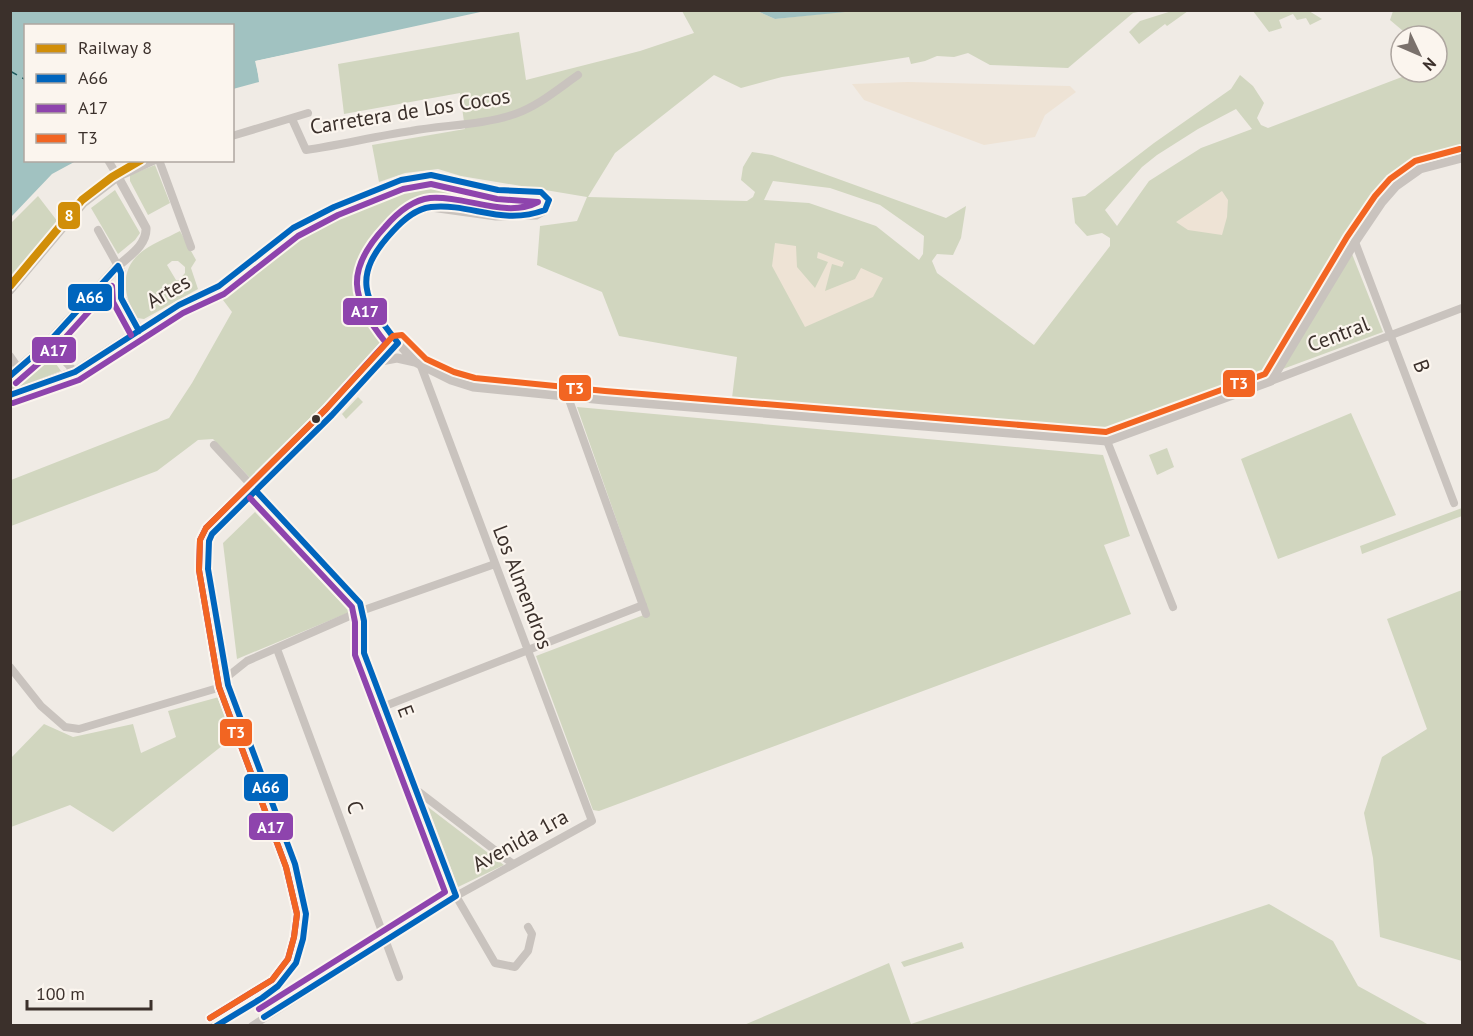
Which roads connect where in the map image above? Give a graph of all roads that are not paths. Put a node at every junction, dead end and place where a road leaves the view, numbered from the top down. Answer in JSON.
{"nodes":[{"id":1,"x":578,"y":75,"type":"dead end"},
{"id":2,"x":308,"y":113,"type":"dead end"},
{"id":3,"x":292,"y":119,"type":"junction"},
{"id":4,"x":234,"y":135,"type":"edge"},
{"id":5,"x":1462,"y":158,"type":"edge"},
{"id":6,"x":109,"y":162,"type":"edge"},
{"id":7,"x":152,"y":162,"type":"edge"},
{"id":8,"x":158,"y":162,"type":"edge"},
{"id":9,"x":118,"y":177,"type":"junction"},
{"id":10,"x":98,"y":230,"type":"dead end"},
{"id":11,"x":1355,"y":242,"type":"junction"},
{"id":12,"x":191,"y":247,"type":"dead end"},
{"id":13,"x":119,"y":270,"type":"junction"},
{"id":14,"x":10,"y":291,"type":"edge"},
{"id":15,"x":1462,"y":308,"type":"edge"},
{"id":16,"x":386,"y":329,"type":"junction"},
{"id":17,"x":139,"y":331,"type":"junction"},
{"id":18,"x":1391,"y":334,"type":"junction"},
{"id":19,"x":48,"y":343,"type":"junction"},
{"id":20,"x":398,"y":343,"type":"junction"},
{"id":21,"x":389,"y":352,"type":"junction"},
{"id":22,"x":10,"y":356,"type":"edge"},
{"id":23,"x":381,"y":362,"type":"junction"},
{"id":24,"x":418,"y":364,"type":"junction"},
{"id":25,"x":15,"y":372,"type":"edge"},
{"id":26,"x":75,"y":372,"type":"junction"},
{"id":27,"x":1271,"y":381,"type":"junction"},
{"id":28,"x":10,"y":395,"type":"edge"},
{"id":29,"x":568,"y":397,"type":"junction"},
{"id":30,"x":1107,"y":441,"type":"junction"},
{"id":31,"x":214,"y":445,"type":"dead end"},
{"id":32,"x":256,"y":492,"type":"junction"},
{"id":33,"x":1453,"y":499,"type":"dead end"},
{"id":34,"x":495,"y":564,"type":"junction"},
{"id":35,"x":643,"y":605,"type":"junction"},
{"id":36,"x":1173,"y":607,"type":"dead end"},
{"id":37,"x":362,"y":612,"type":"junction"},
{"id":38,"x":646,"y":614,"type":"dead end"},
{"id":39,"x":276,"y":649,"type":"junction"},
{"id":40,"x":527,"y":650,"type":"junction"},
{"id":41,"x":10,"y":667,"type":"edge"},
{"id":42,"x":227,"y":681,"type":"junction"},
{"id":43,"x":385,"y":706,"type":"junction"},
{"id":44,"x":417,"y":790,"type":"junction"},
{"id":45,"x":592,"y":821,"type":"joint"},
{"id":46,"x":513,"y":864,"type":"junction"},
{"id":47,"x":456,"y":896,"type":"junction"},
{"id":48,"x":528,"y":927,"type":"dead end"},
{"id":49,"x":385,"y":940,"type":"junction"},
{"id":50,"x":399,"y":977,"type":"dead end"},
{"id":51,"x":278,"y":986,"type":"junction"},
{"id":52,"x":286,"y":1003,"type":"junction"},
{"id":53,"x":215,"y":1026,"type":"edge"},
{"id":54,"x":252,"y":1026,"type":"edge"}],
"edges":[{"from":1,"to":3,"type":"street","name":"Carretera de Los Cocos"},
{"from":2,"to":3,"type":"street"},
{"from":3,"to":4,"type":"street"},
{"from":5,"to":11,"type":"street"},
{"from":6,"to":9,"type":"street"},
{"from":7,"to":9,"type":"street"},
{"from":8,"to":12,"type":"street"},
{"from":9,"to":13,"type":"street"},
{"from":9,"to":14,"type":"street"},
{"from":10,"to":13,"type":"street"},
{"from":11,"to":18,"type":"street","name":"B"},
{"from":11,"to":27,"type":"street"},
{"from":13,"to":17,"type":"main road"},
{"from":13,"to":19,"type":"main road"},
{"from":15,"to":18,"type":"street","name":"Central"},
{"from":16,"to":17,"type":"street","name":"Artes"},
{"from":16,"to":20,"type":"street"},
{"from":16,"to":21,"type":"street"},
{"from":17,"to":26,"type":"main road","name":"Artes"},
{"from":18,"to":27,"type":"street","name":"Central"},
{"from":18,"to":33,"type":"street","name":"B"},
{"from":19,"to":25,"type":"main road"},
{"from":19,"to":26,"type":"street"},
{"from":20,"to":21,"type":"street"},
{"from":20,"to":24,"type":"street"},
{"from":21,"to":23,"type":"street"},
{"from":22,"to":25,"type":"street"},
{"from":23,"to":24,"type":"street"},
{"from":23,"to":32,"type":"street"},
{"from":24,"to":29,"type":"street","name":"Central"},
{"from":24,"to":34,"type":"street","name":"Los Almendros"},
{"from":26,"to":28,"type":"main road","name":"Artes"},
{"from":27,"to":30,"type":"street","name":"Central"},
{"from":29,"to":30,"type":"street","name":"Central"},
{"from":29,"to":35,"type":"street"},
{"from":30,"to":36,"type":"street"},
{"from":31,"to":32,"type":"street"},
{"from":32,"to":37,"type":"street"},
{"from":32,"to":42,"type":"street"},
{"from":34,"to":37,"type":"street"},
{"from":34,"to":40,"type":"street","name":"Los Almendros"},
{"from":35,"to":38,"type":"street"},
{"from":35,"to":40,"type":"street"},
{"from":37,"to":39,"type":"street"},
{"from":37,"to":43,"type":"street","name":"E"},
{"from":39,"to":42,"type":"street"},
{"from":39,"to":49,"type":"street","name":"C"},
{"from":40,"to":43,"type":"street"},
{"from":40,"to":45,"type":"street","name":"Los Almendros"},
{"from":41,"to":42,"type":"street"},
{"from":42,"to":51,"type":"street"},
{"from":43,"to":44,"type":"street","name":"E"},
{"from":44,"to":46,"type":"street"},
{"from":44,"to":47,"type":"street","name":"E"},
{"from":45,"to":46,"type":"street","name":"Avenida 1ra"},
{"from":46,"to":47,"type":"street","name":"Avenida 1ra"},
{"from":47,"to":48,"type":"street","name":"E"},
{"from":47,"to":49,"type":"street","name":"Avenida 1ra"},
{"from":49,"to":50,"type":"street","name":"C"},
{"from":49,"to":52,"type":"street","name":"Avenida 1ra"},
{"from":51,"to":52,"type":"street"},
{"from":51,"to":53,"type":"street"},
{"from":52,"to":54,"type":"street","name":"Avenida 1ra"}]}
